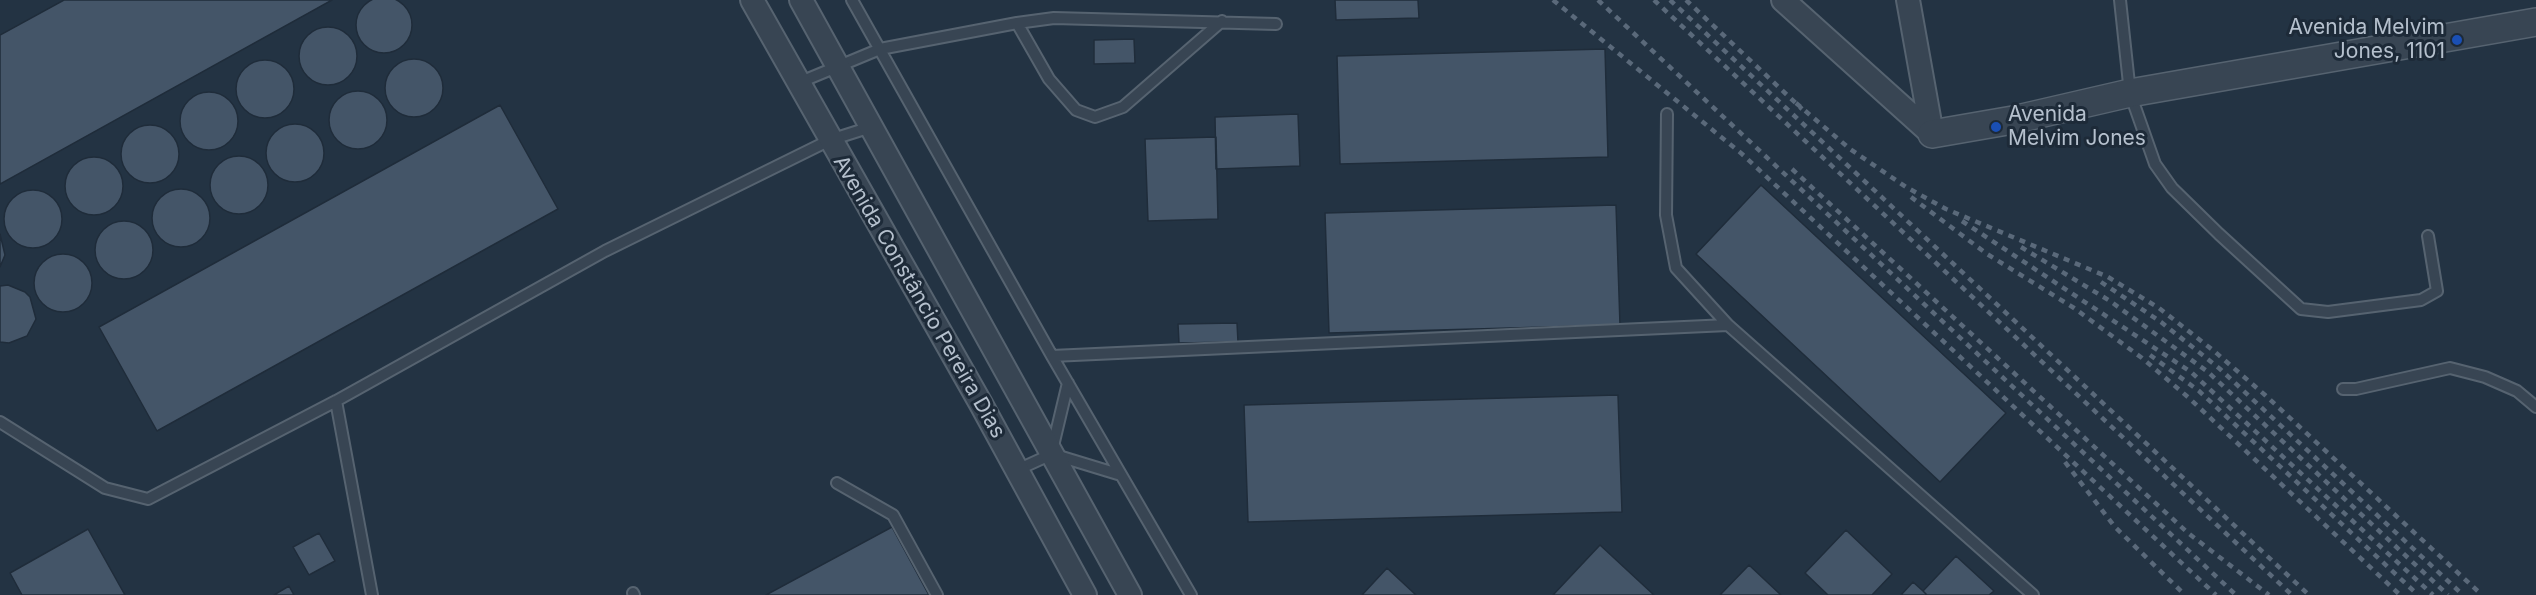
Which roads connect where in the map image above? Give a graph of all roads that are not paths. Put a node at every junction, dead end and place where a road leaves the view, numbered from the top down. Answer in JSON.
{"nodes":[{"id":1,"x":752,"y":0,"type":"edge"},
{"id":2,"x":801,"y":0,"type":"edge"},
{"id":3,"x":852,"y":0,"type":"edge"},
{"id":4,"x":1783,"y":0,"type":"edge"},
{"id":5,"x":1908,"y":0,"type":"edge"},
{"id":6,"x":2120,"y":0,"type":"edge"},
{"id":7,"x":1222,"y":21,"type":"junction"},
{"id":8,"x":2536,"y":22,"type":"edge"},
{"id":9,"x":1017,"y":23,"type":"junction"},
{"id":10,"x":1276,"y":24,"type":"dead end"},
{"id":11,"x":880,"y":49,"type":"junction"},
{"id":12,"x":838,"y":65,"type":"junction"},
{"id":13,"x":798,"y":83,"type":"junction"},
{"id":14,"x":2130,"y":93,"type":"junction"},
{"id":15,"x":1666,"y":114,"type":"dead end"},
{"id":16,"x":871,"y":127,"type":"junction"},
{"id":17,"x":1932,"y":134,"type":"junction"},
{"id":18,"x":830,"y":140,"type":"junction"},
{"id":19,"x":2428,"y":236,"type":"dead end"},
{"id":20,"x":1728,"y":325,"type":"junction"},
{"id":21,"x":1052,"y":356,"type":"junction"},
{"id":22,"x":1068,"y":383,"type":"junction"},
{"id":23,"x":2343,"y":389,"type":"dead end"},
{"id":24,"x":336,"y":401,"type":"junction"},
{"id":25,"x":2536,"y":407,"type":"edge"},
{"id":26,"x":0,"y":422,"type":"edge"},
{"id":27,"x":1052,"y":454,"type":"junction"},
{"id":28,"x":1017,"y":470,"type":"junction"},
{"id":29,"x":1121,"y":475,"type":"junction"},
{"id":30,"x":837,"y":483,"type":"dead end"},
{"id":31,"x":1120,"y":591,"type":"edge"},
{"id":32,"x":372,"y":595,"type":"edge"},
{"id":33,"x":937,"y":595,"type":"edge"},
{"id":34,"x":1085,"y":595,"type":"edge"},
{"id":35,"x":1191,"y":595,"type":"edge"},
{"id":36,"x":2033,"y":595,"type":"edge"}],
"edges":[{"from":1,"to":13,"type":"street","name":"Avenida Constâncio Pereira Dias"},
{"from":2,"to":12,"type":"street","name":"Avenida Constâncio Pereira Dias"},
{"from":3,"to":11,"type":"lane"},
{"from":4,"to":17,"type":"street"},
{"from":5,"to":17,"type":"street"},
{"from":6,"to":14,"type":"lane"},
{"from":7,"to":9,"type":"lane"},
{"from":7,"to":9,"type":"lane"},
{"from":7,"to":10,"type":"lane"},
{"from":8,"to":14,"type":"street"},
{"from":9,"to":11,"type":"lane"},
{"from":11,"to":12,"type":"lane"},
{"from":11,"to":21,"type":"lane"},
{"from":12,"to":13,"type":"lane"},
{"from":12,"to":16,"type":"street","name":"Avenida Constâncio Pereira Dias"},
{"from":13,"to":18,"type":"street","name":"Avenida Constâncio Pereira Dias"},
{"from":14,"to":17,"type":"street"},
{"from":14,"to":19,"type":"lane"},
{"from":15,"to":20,"type":"lane"},
{"from":16,"to":18,"type":"lane"},
{"from":16,"to":27,"type":"street","name":"Avenida Constâncio Pereira Dias"},
{"from":18,"to":24,"type":"lane"},
{"from":18,"to":28,"type":"street","name":"Avenida Constâncio Pereira Dias"},
{"from":20,"to":21,"type":"lane"},
{"from":20,"to":36,"type":"lane"},
{"from":21,"to":22,"type":"lane"},
{"from":22,"to":27,"type":"lane"},
{"from":22,"to":29,"type":"lane"},
{"from":23,"to":25,"type":"lane"},
{"from":24,"to":26,"type":"lane"},
{"from":24,"to":32,"type":"lane"},
{"from":27,"to":28,"type":"lane"},
{"from":27,"to":29,"type":"lane"},
{"from":27,"to":31,"type":"street","name":"Avenida Constâncio Pereira Dias"},
{"from":28,"to":34,"type":"street","name":"Avenida Constâncio Pereira Dias"},
{"from":29,"to":35,"type":"lane"},
{"from":30,"to":33,"type":"lane"}]}
